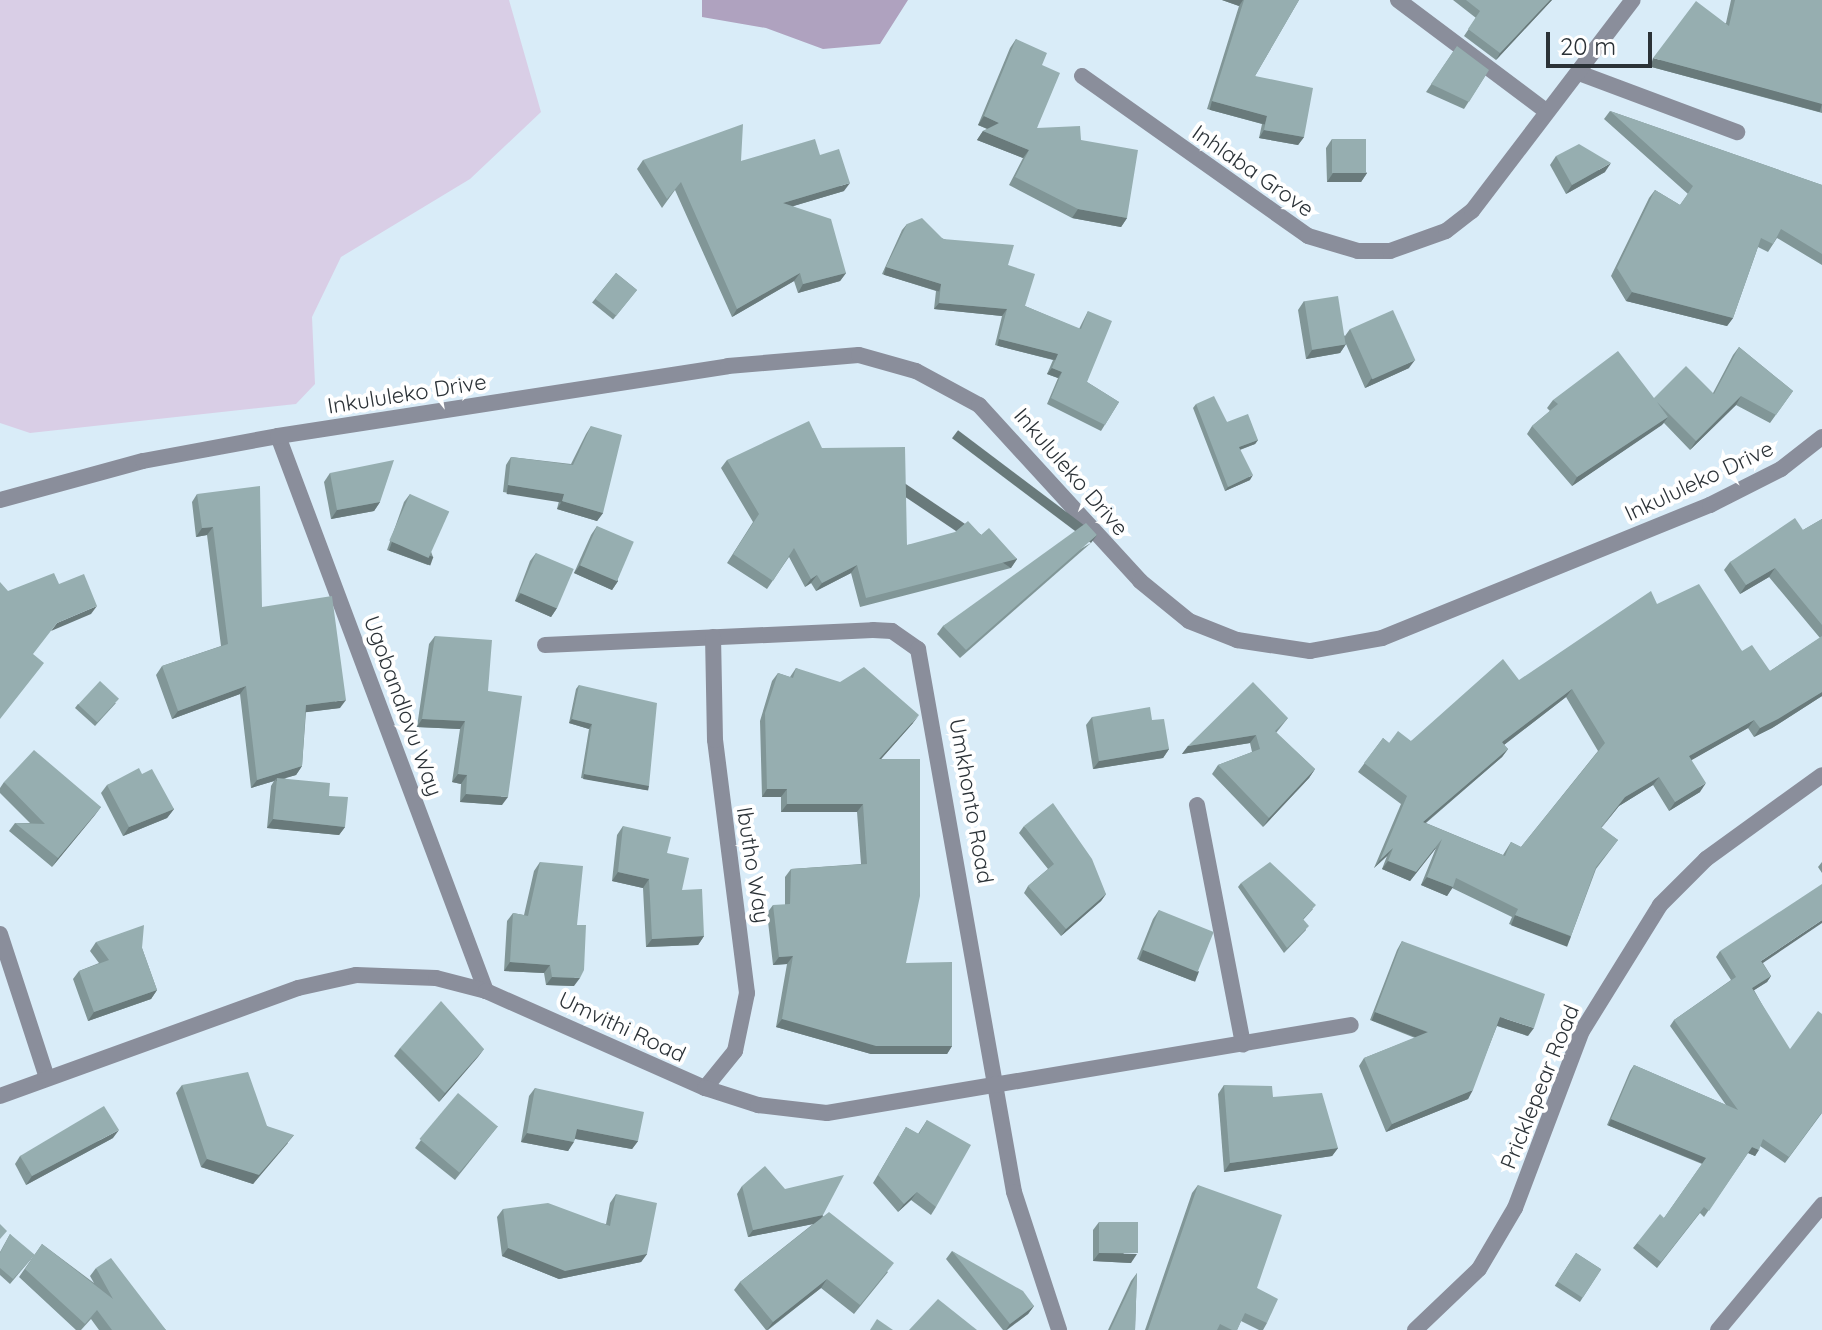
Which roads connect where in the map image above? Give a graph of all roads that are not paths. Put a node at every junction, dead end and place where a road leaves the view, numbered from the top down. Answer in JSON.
{"nodes":[{"id":1,"x":1398,"y":0,"type":"edge"},
{"id":2,"x":1633,"y":0,"type":"edge"},
{"id":3,"x":1579,"y":73,"type":"junction"},
{"id":4,"x":1082,"y":76,"type":"dead end"},
{"id":5,"x":1547,"y":112,"type":"junction"},
{"id":6,"x":1737,"y":132,"type":"dead end"},
{"id":7,"x":278,"y":436,"type":"junction"},
{"id":8,"x":1822,"y":437,"type":"edge"},
{"id":9,"x":0,"y":500,"type":"edge"},
{"id":10,"x":713,"y":637,"type":"junction"},
{"id":11,"x":545,"y":645,"type":"dead end"},
{"id":12,"x":1822,"y":775,"type":"edge"},
{"id":13,"x":1197,"y":805,"type":"dead end"},
{"id":14,"x":0,"y":934,"type":"edge"},
{"id":15,"x":486,"y":991,"type":"junction"},
{"id":16,"x":1351,"y":1025,"type":"dead end"},
{"id":17,"x":1243,"y":1045,"type":"junction"},
{"id":18,"x":46,"y":1075,"type":"junction"},
{"id":19,"x":705,"y":1088,"type":"junction"},
{"id":20,"x":997,"y":1088,"type":"junction"},
{"id":21,"x":0,"y":1096,"type":"edge"},
{"id":22,"x":1822,"y":1205,"type":"edge"},
{"id":23,"x":1059,"y":1330,"type":"edge"},
{"id":24,"x":1415,"y":1330,"type":"edge"},
{"id":25,"x":1718,"y":1330,"type":"edge"}],
"edges":[{"from":1,"to":5,"type":"street"},
{"from":2,"to":3,"type":"street","name":"Inhlaba Grove"},
{"from":3,"to":5,"type":"street","name":"Inhlaba Grove"},
{"from":3,"to":6,"type":"street"},
{"from":4,"to":5,"type":"street","name":"Inhlaba Grove"},
{"from":7,"to":8,"type":"street","name":"Inkululeko Drive"},
{"from":7,"to":9,"type":"street","name":"Inkululeko Drive"},
{"from":7,"to":15,"type":"street","name":"Ugobandlovu Way"},
{"from":10,"to":11,"type":"street","name":"Umkhonto Road"},
{"from":10,"to":19,"type":"street","name":"Ibutho Way"},
{"from":10,"to":20,"type":"street","name":"Umkhonto Road"},
{"from":12,"to":24,"type":"street","name":"Pricklepear Road"},
{"from":13,"to":17,"type":"street"},
{"from":14,"to":18,"type":"street"},
{"from":15,"to":18,"type":"street","name":"Umvithi Road"},
{"from":15,"to":19,"type":"street","name":"Umvithi Road"},
{"from":16,"to":17,"type":"street","name":"Umvithi Road"},
{"from":17,"to":20,"type":"street","name":"Umvithi Road"},
{"from":18,"to":21,"type":"street","name":"Umvithi Road"},
{"from":19,"to":20,"type":"street","name":"Umvithi Road"},
{"from":20,"to":23,"type":"street","name":"Umkhonto Road"},
{"from":22,"to":25,"type":"street"}]}
